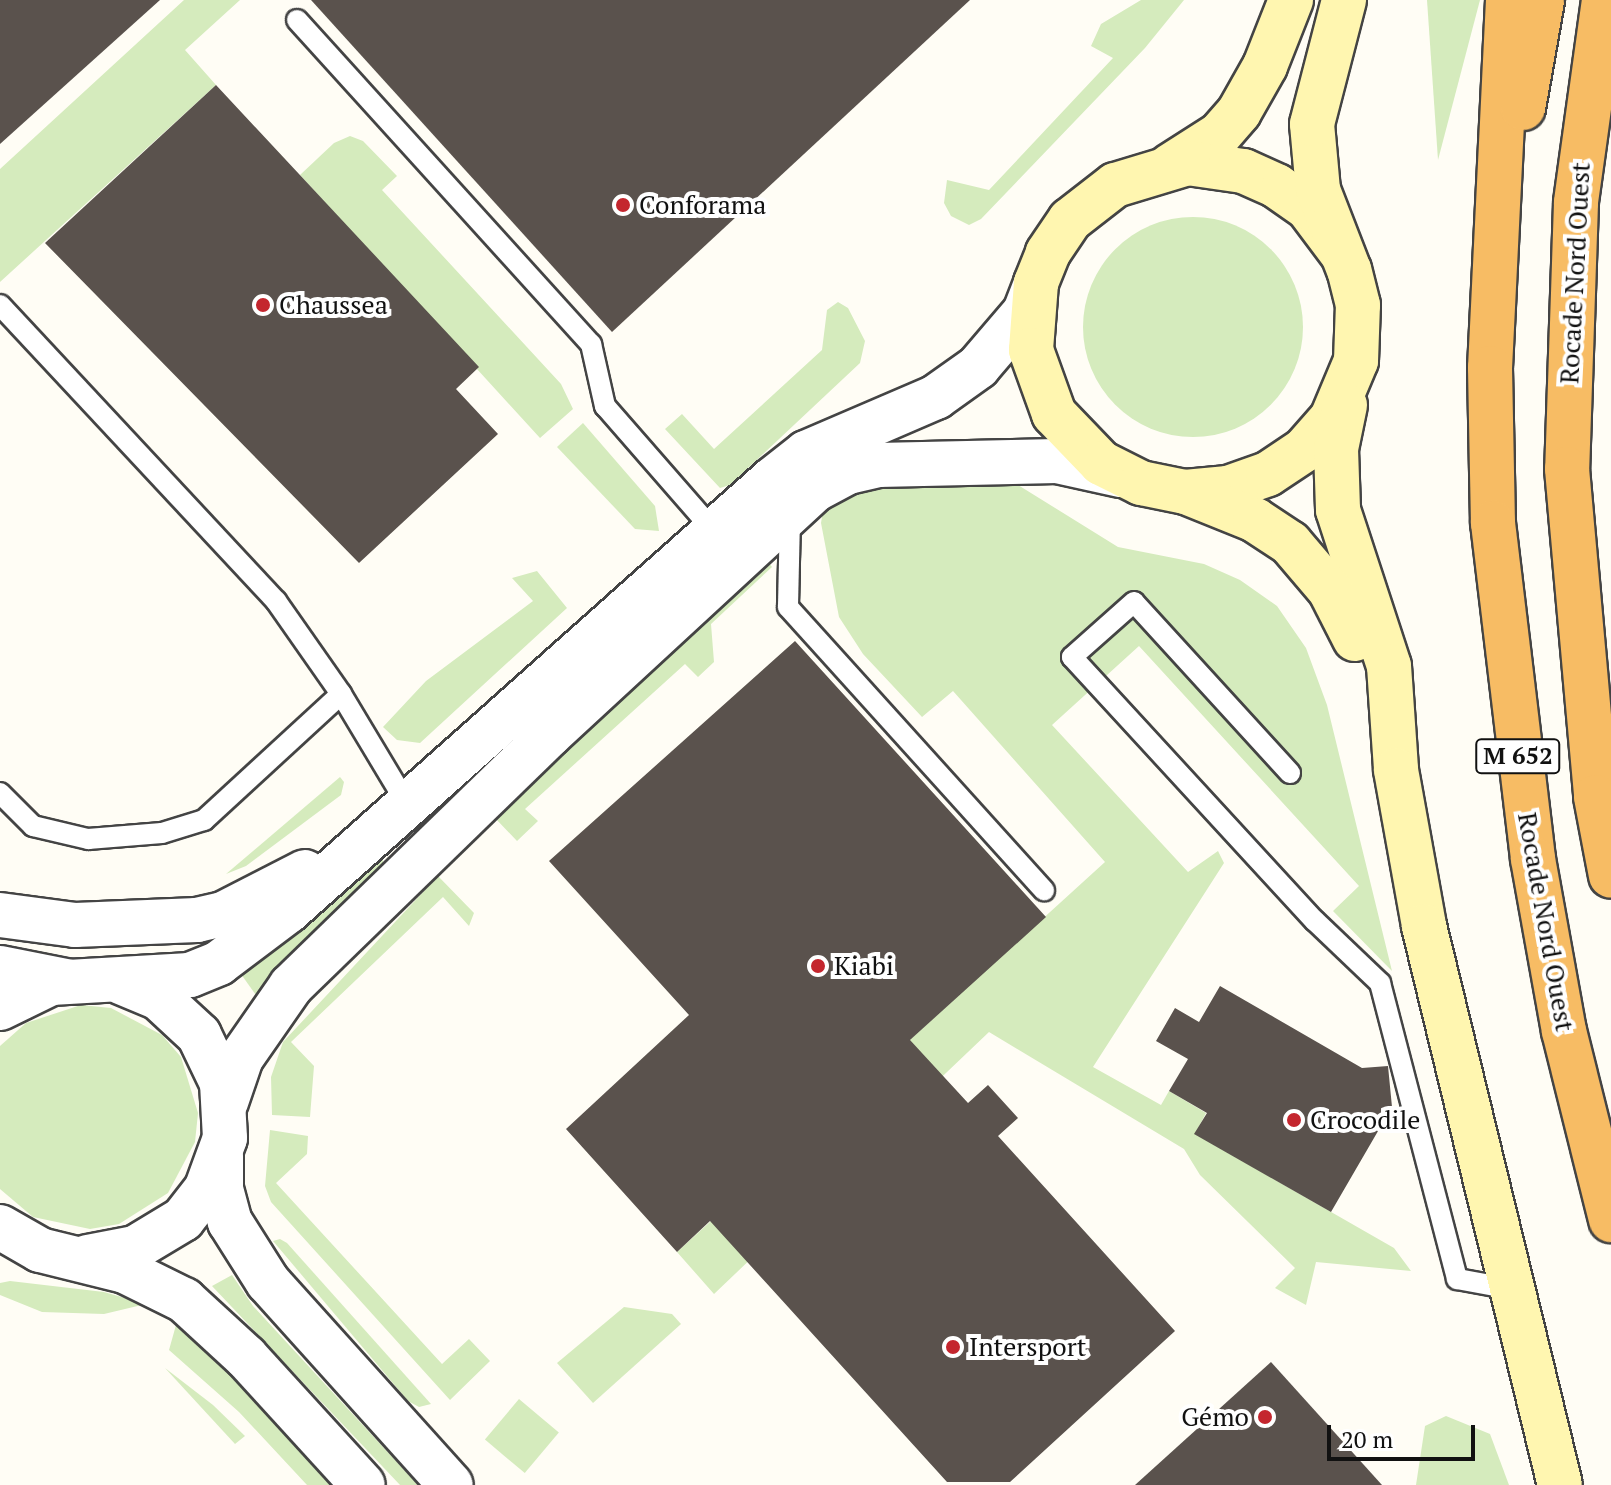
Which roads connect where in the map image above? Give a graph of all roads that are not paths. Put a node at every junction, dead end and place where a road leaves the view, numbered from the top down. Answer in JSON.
{"nodes":[{"id":1,"x":1291,"y":0,"type":"edge"},
{"id":2,"x":1344,"y":0,"type":"edge"},
{"id":3,"x":1508,"y":0,"type":"edge"},
{"id":4,"x":1542,"y":0,"type":"edge"},
{"id":5,"x":1604,"y":2,"type":"edge"},
{"id":6,"x":297,"y":20,"type":"dead end"},
{"id":7,"x":1170,"y":166,"type":"junction"},
{"id":8,"x":1341,"y":252,"type":"junction"},
{"id":9,"x":1036,"y":283,"type":"junction"},
{"id":10,"x":1494,"y":285,"type":"junction"},
{"id":11,"x":0,"y":305,"type":"edge"},
{"id":12,"x":1350,"y":379,"type":"junction"},
{"id":13,"x":1120,"y":475,"type":"junction"},
{"id":14,"x":1185,"y":492,"type":"junction"},
{"id":15,"x":790,"y":514,"type":"junction"},
{"id":16,"x":714,"y":531,"type":"junction"},
{"id":17,"x":341,"y":694,"type":"junction"},
{"id":18,"x":1396,"y":770,"type":"junction"},
{"id":19,"x":1290,"y":773,"type":"dead end"},
{"id":20,"x":0,"y":793,"type":"edge"},
{"id":21,"x":406,"y":802,"type":"junction"},
{"id":22,"x":357,"y":845,"type":"junction"},
{"id":23,"x":1611,"y":876,"type":"edge"},
{"id":24,"x":1044,"y":890,"type":"dead end"},
{"id":25,"x":0,"y":915,"type":"edge"},
{"id":26,"x":0,"y":965,"type":"edge"},
{"id":27,"x":89,"y":979,"type":"junction"},
{"id":28,"x":0,"y":1008,"type":"edge"},
{"id":29,"x":226,"y":1102,"type":"junction"},
{"id":30,"x":221,"y":1156,"type":"junction"},
{"id":31,"x":1611,"y":1220,"type":"edge"},
{"id":32,"x":1,"y":1242,"type":"edge"},
{"id":33,"x":70,"y":1256,"type":"junction"},
{"id":34,"x":1512,"y":1289,"type":"junction"},
{"id":35,"x":363,"y":1485,"type":"edge"},
{"id":36,"x":451,"y":1485,"type":"edge"},
{"id":37,"x":1560,"y":1485,"type":"edge"}],
"edges":[{"from":1,"to":7,"type":"main road"},
{"from":2,"to":8,"type":"main road"},
{"from":3,"to":10,"type":"highway","number":"M 652"},
{"from":4,"to":10,"type":"highway","number":"M 652"},
{"from":5,"to":23,"type":"highway","name":"Rocade Nord Ouest","number":"M 652"},
{"from":6,"to":16,"type":"lane"},
{"from":7,"to":8,"type":"main road"},
{"from":7,"to":9,"type":"main road"},
{"from":8,"to":12,"type":"main road"},
{"from":9,"to":13,"type":"main road"},
{"from":9,"to":16,"type":"street"},
{"from":10,"to":31,"type":"highway","name":"Rocade Nord Ouest","number":"M 652"},
{"from":11,"to":17,"type":"lane"},
{"from":12,"to":14,"type":"main road"},
{"from":12,"to":18,"type":"main road"},
{"from":13,"to":14,"type":"main road"},
{"from":13,"to":15,"type":"street"},
{"from":14,"to":18,"type":"main road"},
{"from":15,"to":24,"type":"lane"},
{"from":15,"to":29,"type":"street"},
{"from":16,"to":21,"type":"street"},
{"from":17,"to":20,"type":"lane"},
{"from":17,"to":21,"type":"lane"},
{"from":18,"to":34,"type":"main road"},
{"from":19,"to":34,"type":"lane"},
{"from":21,"to":22,"type":"street"},
{"from":22,"to":25,"type":"street"},
{"from":22,"to":27,"type":"street"},
{"from":26,"to":27,"type":"street"},
{"from":27,"to":28,"type":"street"},
{"from":27,"to":29,"type":"street"},
{"from":29,"to":30,"type":"street"},
{"from":30,"to":33,"type":"street"},
{"from":30,"to":36,"type":"street"},
{"from":32,"to":33,"type":"street"},
{"from":33,"to":35,"type":"street"},
{"from":34,"to":37,"type":"main road"}]}
